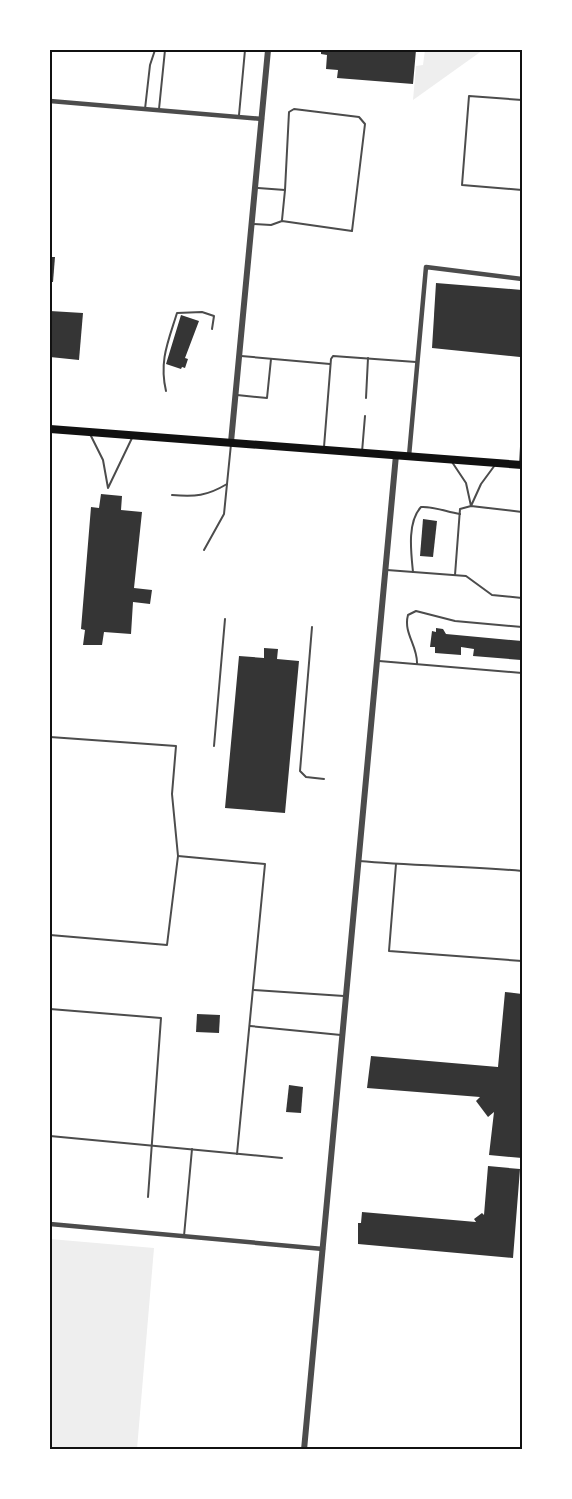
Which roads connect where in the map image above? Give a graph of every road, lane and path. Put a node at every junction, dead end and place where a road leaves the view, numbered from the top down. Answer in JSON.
{"nodes":[{"id":1,"x":155,"y":50,"type":"edge"},
{"id":2,"x":165,"y":50,"type":"edge"},
{"id":3,"x":245,"y":50,"type":"edge"},
{"id":4,"x":268,"y":50,"type":"edge"},
{"id":5,"x":522,"y":100,"type":"edge"},
{"id":6,"x":50,"y":101,"type":"edge"},
{"id":7,"x":145,"y":109,"type":"junction"},
{"id":8,"x":159,"y":110,"type":"junction"},
{"id":9,"x":239,"y":117,"type":"junction"},
{"id":10,"x":262,"y":119,"type":"junction"},
{"id":11,"x":255,"y":188,"type":"junction"},
{"id":12,"x":285,"y":190,"type":"junction"},
{"id":13,"x":522,"y":190,"type":"edge"},
{"id":14,"x":282,"y":221,"type":"junction"},
{"id":15,"x":252,"y":224,"type":"junction"},
{"id":16,"x":522,"y":279,"type":"edge"},
{"id":17,"x":212,"y":329,"type":"dead end"},
{"id":18,"x":239,"y":356,"type":"junction"},
{"id":19,"x":368,"y":358,"type":"junction"},
{"id":20,"x":271,"y":359,"type":"junction"},
{"id":21,"x":417,"y":363,"type":"junction"},
{"id":22,"x":330,"y":364,"type":"junction"},
{"id":23,"x":166,"y":391,"type":"dead end"},
{"id":24,"x":236,"y":394,"type":"junction"},
{"id":25,"x":366,"y":398,"type":"dead end"},
{"id":26,"x":365,"y":416,"type":"dead end"},
{"id":27,"x":50,"y":429,"type":"edge"},
{"id":28,"x":522,"y":430,"type":"edge"},
{"id":29,"x":89,"y":431,"type":"junction"},
{"id":30,"x":134,"y":435,"type":"junction"},
{"id":31,"x":231,"y":442,"type":"junction"},
{"id":32,"x":324,"y":449,"type":"junction"},
{"id":33,"x":362,"y":452,"type":"junction"},
{"id":34,"x":396,"y":455,"type":"junction"},
{"id":35,"x":409,"y":456,"type":"junction"},
{"id":36,"x":451,"y":460,"type":"junction"},
{"id":37,"x":496,"y":463,"type":"junction"},
{"id":38,"x":521,"y":465,"type":"edge"},
{"id":39,"x":227,"y":484,"type":"junction"},
{"id":40,"x":172,"y":495,"type":"dead end"},
{"id":41,"x":471,"y":506,"type":"junction"},
{"id":42,"x":522,"y":512,"type":"edge"},
{"id":43,"x":460,"y":514,"type":"junction"},
{"id":44,"x":204,"y":550,"type":"dead end"},
{"id":45,"x":385,"y":570,"type":"junction"},
{"id":46,"x":413,"y":572,"type":"junction"},
{"id":47,"x":455,"y":575,"type":"junction"},
{"id":48,"x":522,"y":598,"type":"edge"},
{"id":49,"x":225,"y":619,"type":"dead end"},
{"id":50,"x":312,"y":627,"type":"dead end"},
{"id":51,"x":522,"y":627,"type":"edge"},
{"id":52,"x":376,"y":661,"type":"junction"},
{"id":53,"x":417,"y":664,"type":"junction"},
{"id":54,"x":522,"y":673,"type":"edge"},
{"id":55,"x":50,"y":737,"type":"edge"},
{"id":56,"x":214,"y":746,"type":"dead end"},
{"id":57,"x":324,"y":779,"type":"dead end"},
{"id":58,"x":178,"y":856,"type":"junction"},
{"id":59,"x":357,"y":861,"type":"junction"},
{"id":60,"x":396,"y":864,"type":"junction"},
{"id":61,"x":522,"y":871,"type":"edge"},
{"id":62,"x":50,"y":935,"type":"edge"},
{"id":63,"x":522,"y":961,"type":"edge"},
{"id":64,"x":254,"y":990,"type":"junction"},
{"id":65,"x":344,"y":996,"type":"junction"},
{"id":66,"x":50,"y":1009,"type":"edge"},
{"id":67,"x":250,"y":1026,"type":"junction"},
{"id":68,"x":341,"y":1035,"type":"junction"},
{"id":69,"x":50,"y":1136,"type":"edge"},
{"id":70,"x":151,"y":1145,"type":"junction"},
{"id":71,"x":192,"y":1149,"type":"junction"},
{"id":72,"x":237,"y":1154,"type":"junction"},
{"id":73,"x":282,"y":1158,"type":"dead end"},
{"id":74,"x":148,"y":1197,"type":"dead end"},
{"id":75,"x":50,"y":1224,"type":"edge"},
{"id":76,"x":184,"y":1236,"type":"junction"},
{"id":77,"x":323,"y":1249,"type":"junction"},
{"id":78,"x":304,"y":1449,"type":"edge"}],
"edges":[{"from":1,"to":7,"type":"lane"},
{"from":2,"to":8,"type":"lane"},
{"from":3,"to":9,"type":"lane"},
{"from":4,"to":10,"type":"street"},
{"from":5,"to":13,"type":"lane"},
{"from":6,"to":7,"type":"street"},
{"from":7,"to":8,"type":"street"},
{"from":8,"to":9,"type":"street"},
{"from":9,"to":10,"type":"street"},
{"from":10,"to":11,"type":"street"},
{"from":11,"to":12,"type":"lane"},
{"from":11,"to":15,"type":"street"},
{"from":12,"to":14,"type":"lane"},
{"from":12,"to":14,"type":"lane"},
{"from":14,"to":15,"type":"lane"},
{"from":15,"to":18,"type":"street"},
{"from":16,"to":21,"type":"street"},
{"from":17,"to":23,"type":"lane"},
{"from":18,"to":20,"type":"lane"},
{"from":18,"to":24,"type":"street"},
{"from":19,"to":21,"type":"lane"},
{"from":19,"to":22,"type":"lane"},
{"from":19,"to":25,"type":"lane"},
{"from":20,"to":22,"type":"lane"},
{"from":20,"to":24,"type":"lane"},
{"from":21,"to":35,"type":"street"},
{"from":22,"to":32,"type":"lane"},
{"from":24,"to":31,"type":"street"},
{"from":26,"to":33,"type":"lane"},
{"from":27,"to":29,"type":"main road"},
{"from":28,"to":38,"type":"lane"},
{"from":29,"to":30,"type":"main road"},
{"from":29,"to":30,"type":"lane"},
{"from":30,"to":31,"type":"main road"},
{"from":31,"to":32,"type":"main road"},
{"from":31,"to":39,"type":"lane"},
{"from":32,"to":33,"type":"main road"},
{"from":33,"to":34,"type":"main road"},
{"from":34,"to":35,"type":"main road"},
{"from":34,"to":45,"type":"street"},
{"from":35,"to":36,"type":"main road"},
{"from":36,"to":37,"type":"main road"},
{"from":36,"to":41,"type":"lane"},
{"from":37,"to":38,"type":"main road"},
{"from":37,"to":41,"type":"lane"},
{"from":39,"to":40,"type":"lane"},
{"from":39,"to":44,"type":"lane"},
{"from":41,"to":42,"type":"lane"},
{"from":41,"to":43,"type":"lane"},
{"from":43,"to":46,"type":"lane"},
{"from":43,"to":47,"type":"lane"},
{"from":45,"to":46,"type":"lane"},
{"from":45,"to":52,"type":"street"},
{"from":46,"to":47,"type":"lane"},
{"from":47,"to":48,"type":"lane"},
{"from":49,"to":56,"type":"lane"},
{"from":50,"to":57,"type":"lane"},
{"from":51,"to":53,"type":"lane"},
{"from":52,"to":53,"type":"lane"},
{"from":52,"to":59,"type":"street"},
{"from":53,"to":54,"type":"lane"},
{"from":55,"to":58,"type":"lane"},
{"from":58,"to":62,"type":"lane"},
{"from":58,"to":64,"type":"lane"},
{"from":59,"to":60,"type":"lane"},
{"from":59,"to":65,"type":"street"},
{"from":60,"to":61,"type":"lane"},
{"from":60,"to":63,"type":"lane"},
{"from":64,"to":65,"type":"lane"},
{"from":64,"to":67,"type":"lane"},
{"from":65,"to":68,"type":"street"},
{"from":66,"to":70,"type":"lane"},
{"from":67,"to":68,"type":"lane"},
{"from":67,"to":72,"type":"lane"},
{"from":68,"to":77,"type":"street"},
{"from":69,"to":70,"type":"lane"},
{"from":70,"to":71,"type":"lane"},
{"from":70,"to":74,"type":"lane"},
{"from":71,"to":72,"type":"lane"},
{"from":71,"to":76,"type":"lane"},
{"from":72,"to":73,"type":"lane"},
{"from":75,"to":76,"type":"street"},
{"from":76,"to":77,"type":"street"},
{"from":77,"to":78,"type":"street"}]}
